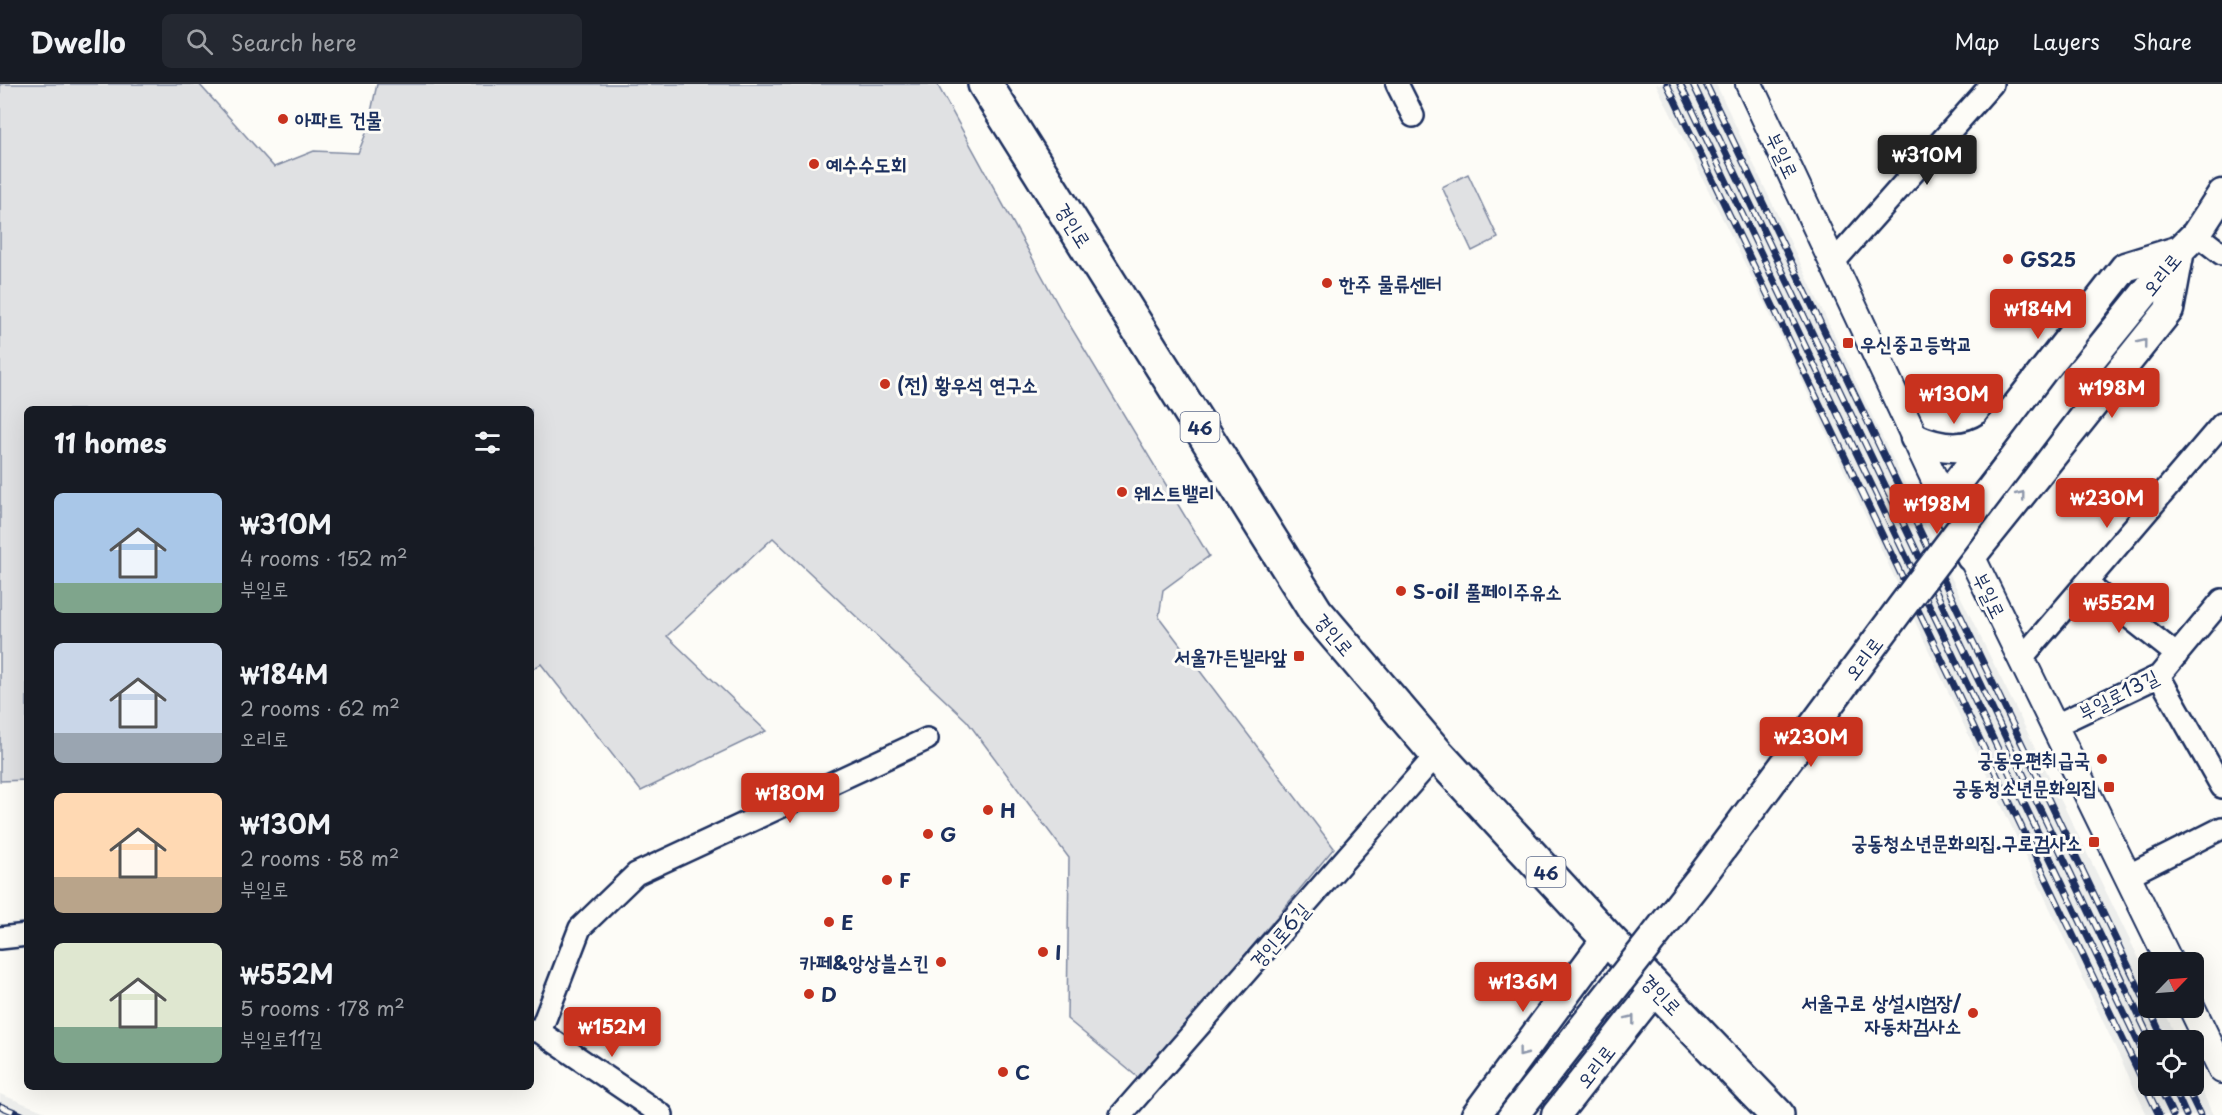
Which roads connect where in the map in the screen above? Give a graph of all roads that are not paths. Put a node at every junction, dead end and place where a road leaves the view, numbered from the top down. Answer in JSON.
{"nodes":[{"id":1,"x":986,"y":84,"type":"edge"},
{"id":2,"x":1396,"y":84,"type":"edge"},
{"id":3,"x":1749,"y":84,"type":"edge"},
{"id":4,"x":1992,"y":84,"type":"edge"},
{"id":5,"x":1413,"y":116,"type":"dead end"},
{"id":6,"x":2222,"y":194,"type":"edge"},
{"id":7,"x":2188,"y":242,"type":"junction"},
{"id":8,"x":2222,"y":254,"type":"edge"},
{"id":9,"x":1833,"y":263,"type":"junction"},
{"id":10,"x":2018,"y":403,"type":"junction"},
{"id":11,"x":2222,"y":424,"type":"edge"},
{"id":12,"x":1995,"y":434,"type":"junction"},
{"id":13,"x":1915,"y":438,"type":"junction"},
{"id":14,"x":2063,"y":442,"type":"junction"},
{"id":15,"x":1944,"y":499,"type":"junction"},
{"id":16,"x":1971,"y":557,"type":"junction"},
{"id":17,"x":2086,"y":583,"type":"junction"},
{"id":18,"x":2222,"y":600,"type":"edge"},
{"id":19,"x":2177,"y":655,"type":"junction"},
{"id":20,"x":2021,"y":659,"type":"junction"},
{"id":21,"x":2159,"y":676,"type":"junction"},
{"id":22,"x":2054,"y":726,"type":"junction"},
{"id":23,"x":927,"y":739,"type":"dead end"},
{"id":24,"x":1437,"y":754,"type":"junction"},
{"id":25,"x":2222,"y":787,"type":"edge"},
{"id":26,"x":2222,"y":828,"type":"edge"},
{"id":27,"x":2127,"y":876,"type":"junction"},
{"id":28,"x":24,"y":935,"type":"edge"},
{"id":29,"x":0,"y":938,"type":"edge"},
{"id":30,"x":1607,"y":938,"type":"junction"},
{"id":31,"x":2165,"y":952,"type":"edge"},
{"id":32,"x":1656,"y":988,"type":"junction"},
{"id":33,"x":2197,"y":1018,"type":"edge"},
{"id":34,"x":536,"y":1031,"type":"edge"},
{"id":35,"x":2222,"y":1070,"type":"edge"},
{"id":36,"x":662,"y":1115,"type":"edge"},
{"id":37,"x":1121,"y":1115,"type":"edge"},
{"id":38,"x":1476,"y":1115,"type":"edge"},
{"id":39,"x":1514,"y":1115,"type":"edge"},
{"id":40,"x":1556,"y":1115,"type":"edge"},
{"id":41,"x":1776,"y":1115,"type":"edge"}],
"edges":[{"from":1,"to":24,"type":"main road","name":"경인로","number":"46"},
{"from":2,"to":5,"type":"street"},
{"from":3,"to":9,"type":"street","name":"부일로"},
{"from":4,"to":9,"type":"street"},
{"from":6,"to":7,"type":"main road","name":"오리로"},
{"from":7,"to":8,"type":"street","name":"오리로"},
{"from":7,"to":10,"type":"main road"},
{"from":14,"to":7,"type":"main road","one_way":true},
{"from":7,"to":39,"type":"main road","name":"오리로","bridge":true},
{"from":9,"to":13,"type":"street","name":"부일로"},
{"from":10,"to":12,"type":"main road"},
{"from":10,"to":14,"type":"main road"},
{"from":11,"to":17,"type":"street"},
{"from":12,"to":13,"type":"main road"},
{"from":12,"to":15,"type":"main road"},
{"from":13,"to":15,"type":"street","name":"부일로"},
{"from":16,"to":14,"type":"main road","one_way":true},
{"from":15,"to":16,"type":"street","name":"부일로"},
{"from":16,"to":20,"type":"street","name":"부일로"},
{"from":17,"to":19,"type":"street"},
{"from":17,"to":20,"type":"street"},
{"from":18,"to":19,"type":"street","name":"부일로13길"},
{"from":19,"to":21,"type":"street","name":"부일로13길"},
{"from":20,"to":22,"type":"street","name":"부일로"},
{"from":21,"to":22,"type":"street","name":"부일로13길"},
{"from":21,"to":25,"type":"street"},
{"from":22,"to":27,"type":"street","name":"부일로"},
{"from":23,"to":34,"type":"street"},
{"from":24,"to":30,"type":"main road","name":"경인로","number":"46"},
{"from":24,"to":37,"type":"street","name":"경인로6길"},
{"from":26,"to":27,"type":"street"},
{"from":27,"to":31,"type":"street","name":"부일로"},
{"from":28,"to":29,"type":"street"},
{"from":30,"to":32,"type":"main road","name":"경인로","number":"46"},
{"from":30,"to":38,"type":"main road","one_way":true},
{"from":40,"to":32,"type":"main road","name":"오리로","one_way":true},
{"from":32,"to":41,"type":"main road","name":"경인로","number":"46"},
{"from":33,"to":35,"type":"street"},
{"from":34,"to":36,"type":"street"}]}
